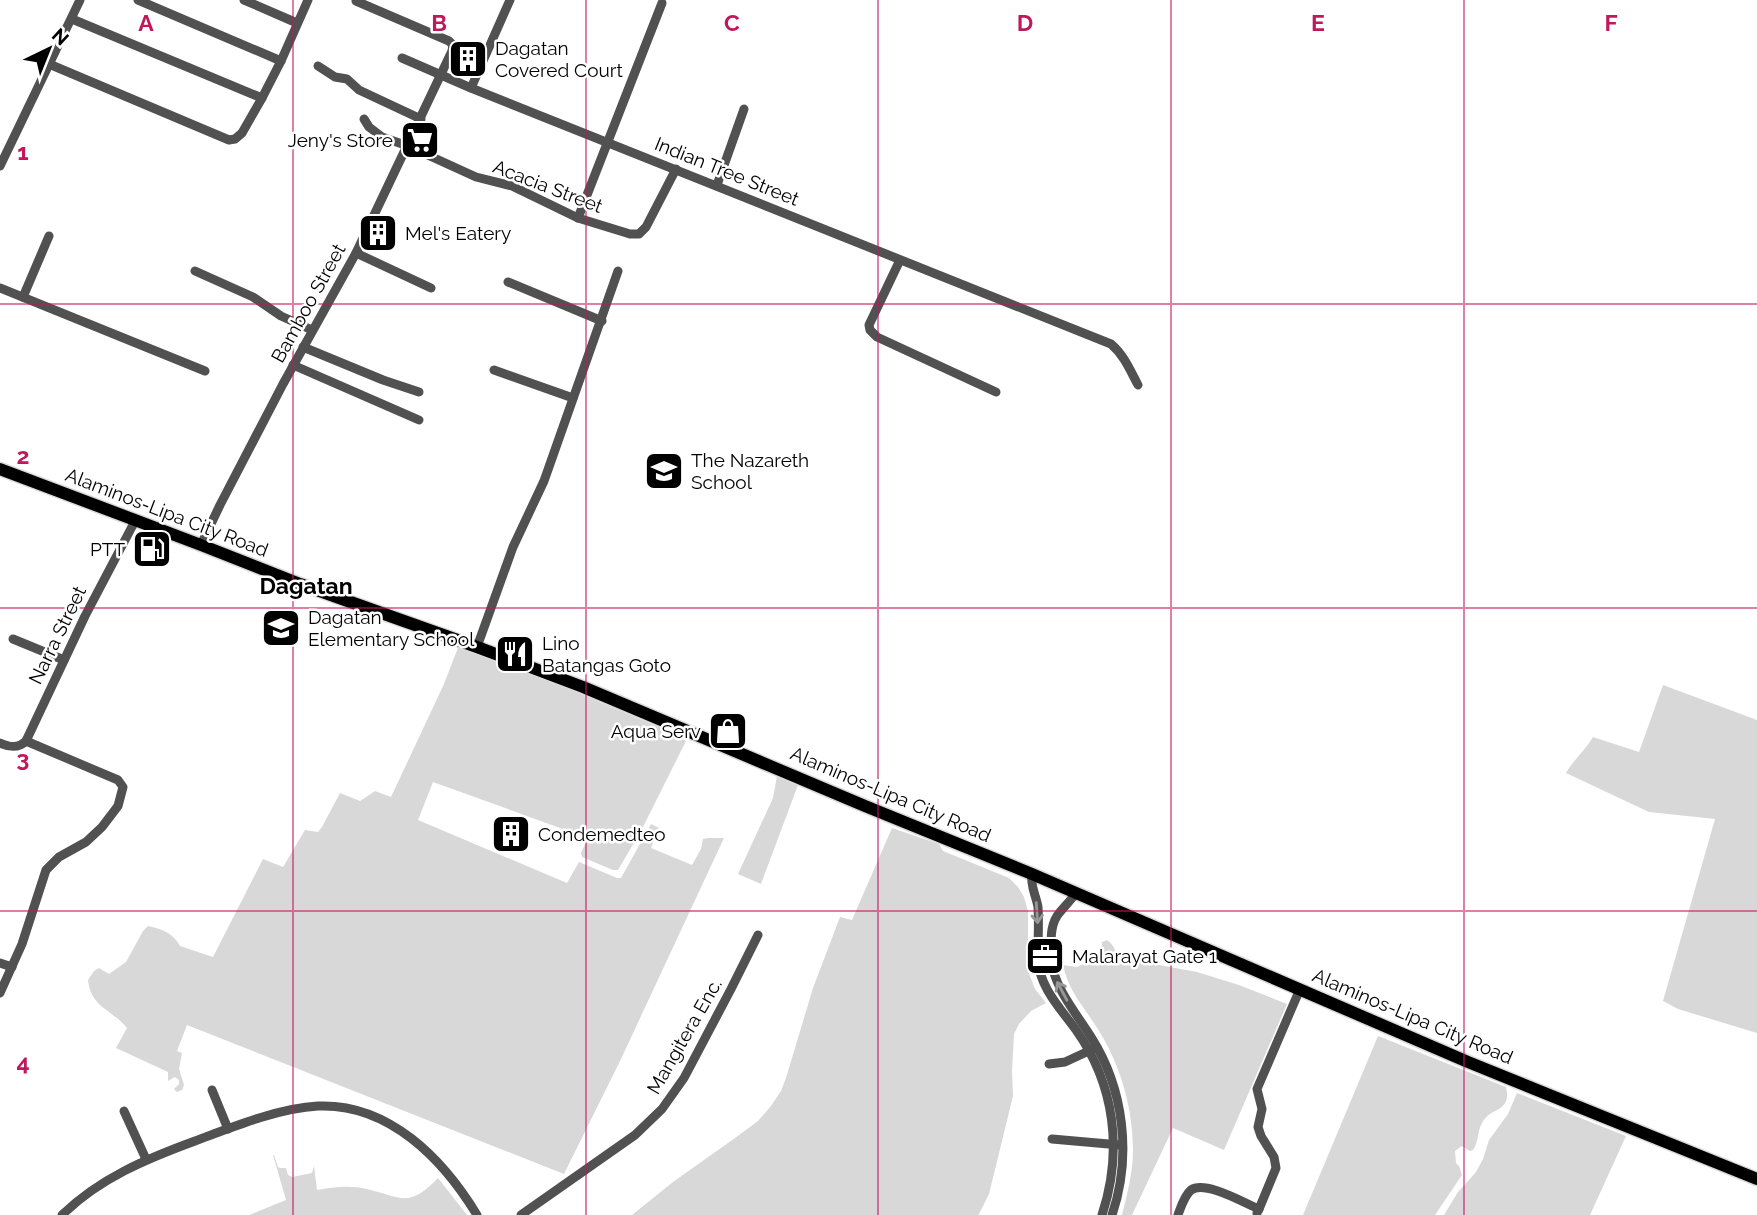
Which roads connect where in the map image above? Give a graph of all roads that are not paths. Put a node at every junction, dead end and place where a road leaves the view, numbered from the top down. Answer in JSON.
{"nodes":[{"id":1,"x":80,"y":0,"type":"edge"},
{"id":2,"x":138,"y":0,"type":"edge"},
{"id":3,"x":244,"y":0,"type":"edge"},
{"id":4,"x":308,"y":0,"type":"edge"},
{"id":5,"x":510,"y":0,"type":"edge"},
{"id":6,"x":356,"y":1,"type":"edge"},
{"id":7,"x":663,"y":3,"type":"dead end"},
{"id":8,"x":72,"y":19,"type":"junction"},
{"id":9,"x":297,"y":23,"type":"junction"},
{"id":10,"x":402,"y":58,"type":"dead end"},
{"id":11,"x":281,"y":61,"type":"junction"},
{"id":12,"x":49,"y":64,"type":"junction"},
{"id":13,"x":318,"y":66,"type":"dead end"},
{"id":14,"x":442,"y":76,"type":"junction"},
{"id":15,"x":471,"y":88,"type":"junction"},
{"id":16,"x":262,"y":98,"type":"junction"},
{"id":17,"x":744,"y":110,"type":"dead end"},
{"id":18,"x":364,"y":118,"type":"dead end"},
{"id":19,"x":421,"y":119,"type":"junction"},
{"id":20,"x":608,"y":142,"type":"junction"},
{"id":21,"x":408,"y":146,"type":"junction"},
{"id":22,"x":0,"y":166,"type":"edge"},
{"id":23,"x":676,"y":169,"type":"junction"},
{"id":24,"x":717,"y":185,"type":"junction"},
{"id":25,"x":578,"y":218,"type":"junction"},
{"id":26,"x":49,"y":236,"type":"dead end"},
{"id":27,"x":356,"y":253,"type":"junction"},
{"id":28,"x":900,"y":260,"type":"junction"},
{"id":29,"x":195,"y":271,"type":"dead end"},
{"id":30,"x":618,"y":271,"type":"dead end"},
{"id":31,"x":508,"y":282,"type":"dead end"},
{"id":32,"x":0,"y":288,"type":"edge"},
{"id":33,"x":431,"y":288,"type":"dead end"},
{"id":34,"x":23,"y":297,"type":"junction"},
{"id":35,"x":601,"y":321,"type":"junction"},
{"id":36,"x":312,"y":330,"type":"junction"},
{"id":37,"x":303,"y":347,"type":"junction"},
{"id":38,"x":293,"y":365,"type":"junction"},
{"id":39,"x":494,"y":369,"type":"dead end"},
{"id":40,"x":205,"y":371,"type":"dead end"},
{"id":41,"x":1138,"y":385,"type":"dead end"},
{"id":42,"x":419,"y":392,"type":"dead end"},
{"id":43,"x":996,"y":392,"type":"dead end"},
{"id":44,"x":573,"y":398,"type":"junction"},
{"id":45,"x":419,"y":420,"type":"dead end"},
{"id":46,"x":0,"y":469,"type":"edge"},
{"id":47,"x":135,"y":520,"type":"junction"},
{"id":48,"x":201,"y":545,"type":"junction"},
{"id":49,"x":13,"y":639,"type":"dead end"},
{"id":50,"x":477,"y":647,"type":"junction"},
{"id":51,"x":64,"y":660,"type":"junction"},
{"id":52,"x":26,"y":741,"type":"junction"},
{"id":53,"x":0,"y":743,"type":"edge"},
{"id":54,"x":1032,"y":874,"type":"junction"},
{"id":55,"x":1076,"y":893,"type":"junction"},
{"id":56,"x":758,"y":934,"type":"dead end"},
{"id":57,"x":1038,"y":941,"type":"junction"},
{"id":58,"x":1051,"y":942,"type":"junction"},
{"id":59,"x":0,"y":962,"type":"edge"},
{"id":60,"x":12,"y":967,"type":"junction"},
{"id":61,"x":1300,"y":989,"type":"junction"},
{"id":62,"x":0,"y":993,"type":"edge"},
{"id":63,"x":1093,"y":1049,"type":"junction"},
{"id":64,"x":1049,"y":1064,"type":"dead end"},
{"id":65,"x":212,"y":1090,"type":"dead end"},
{"id":66,"x":124,"y":1111,"type":"dead end"},
{"id":67,"x":228,"y":1129,"type":"junction"},
{"id":68,"x":1052,"y":1139,"type":"dead end"},
{"id":69,"x":1118,"y":1145,"type":"junction"},
{"id":70,"x":146,"y":1159,"type":"junction"},
{"id":71,"x":1757,"y":1180,"type":"edge"},
{"id":72,"x":1258,"y":1212,"type":"edge"},
{"id":73,"x":62,"y":1215,"type":"edge"},
{"id":74,"x":477,"y":1215,"type":"edge"},
{"id":75,"x":521,"y":1215,"type":"edge"},
{"id":76,"x":1102,"y":1215,"type":"edge"},
{"id":77,"x":1112,"y":1215,"type":"edge"},
{"id":78,"x":1178,"y":1215,"type":"edge"}],
"edges":[{"from":1,"to":8,"type":"street"},
{"from":2,"to":11,"type":"street"},
{"from":3,"to":9,"type":"street"},
{"from":4,"to":9,"type":"street"},
{"from":5,"to":15,"type":"street"},
{"from":6,"to":14,"type":"street","name":"Bamboo Street"},
{"from":7,"to":20,"type":"street"},
{"from":8,"to":12,"type":"street"},
{"from":8,"to":16,"type":"street"},
{"from":9,"to":11,"type":"street"},
{"from":10,"to":14,"type":"street","name":"Indian Tree Street"},
{"from":11,"to":16,"type":"street"},
{"from":12,"to":16,"type":"street"},
{"from":12,"to":22,"type":"street"},
{"from":13,"to":19,"type":"street"},
{"from":14,"to":15,"type":"street","name":"Indian Tree Street"},
{"from":14,"to":19,"type":"street","name":"Bamboo Street"},
{"from":15,"to":20,"type":"street","name":"Indian Tree Street"},
{"from":17,"to":24,"type":"street"},
{"from":18,"to":21,"type":"street","name":"Acacia Street"},
{"from":19,"to":21,"type":"street","name":"Bamboo Street"},
{"from":20,"to":23,"type":"street","name":"Indian Tree Street"},
{"from":20,"to":25,"type":"street"},
{"from":21,"to":25,"type":"street","name":"Acacia Street"},
{"from":21,"to":27,"type":"street","name":"Bamboo Street"},
{"from":23,"to":24,"type":"street","name":"Indian Tree Street"},
{"from":23,"to":25,"type":"street","name":"Acacia Street"},
{"from":24,"to":28,"type":"street","name":"Indian Tree Street"},
{"from":26,"to":34,"type":"street"},
{"from":27,"to":33,"type":"street"},
{"from":27,"to":36,"type":"street","name":"Bamboo Street"},
{"from":28,"to":41,"type":"street","name":"Indian Tree Street"},
{"from":28,"to":43,"type":"street"},
{"from":29,"to":36,"type":"street"},
{"from":30,"to":35,"type":"street"},
{"from":31,"to":35,"type":"street"},
{"from":32,"to":34,"type":"street"},
{"from":34,"to":40,"type":"street"},
{"from":35,"to":44,"type":"street"},
{"from":36,"to":37,"type":"street","name":"Bamboo Street"},
{"from":37,"to":38,"type":"street","name":"Bamboo Street"},
{"from":37,"to":42,"type":"street"},
{"from":38,"to":45,"type":"street"},
{"from":38,"to":48,"type":"street","name":"Bamboo Street"},
{"from":39,"to":44,"type":"street"},
{"from":44,"to":50,"type":"street"},
{"from":46,"to":47,"type":"main road","name":"Alaminos-Lipa City Road"},
{"from":47,"to":48,"type":"main road","name":"Alaminos-Lipa City Road"},
{"from":47,"to":51,"type":"street","name":"Narra Street"},
{"from":48,"to":50,"type":"main road","name":"Alaminos-Lipa City Road"},
{"from":49,"to":51,"type":"street"},
{"from":50,"to":54,"type":"main road","name":"Alaminos-Lipa City Road"},
{"from":51,"to":52,"type":"street","name":"Narra Street"},
{"from":52,"to":53,"type":"street"},
{"from":52,"to":60,"type":"street"},
{"from":54,"to":55,"type":"main road","name":"Alaminos-Lipa City Road"},
{"from":54,"to":57,"type":"street","one_way":true},
{"from":55,"to":58,"type":"street"},
{"from":55,"to":61,"type":"main road","name":"Alaminos-Lipa City Road"},
{"from":56,"to":75,"type":"street","name":"Mangitera Enc."},
{"from":57,"to":58,"type":"street"},
{"from":57,"to":63,"type":"street"},
{"from":63,"to":58,"type":"street","one_way":true},
{"from":59,"to":60,"type":"street"},
{"from":60,"to":62,"type":"street"},
{"from":61,"to":71,"type":"main road","name":"Alaminos-Lipa City Road"},
{"from":61,"to":72,"type":"street"},
{"from":63,"to":64,"type":"street"},
{"from":63,"to":69,"type":"street"},
{"from":65,"to":67,"type":"street"},
{"from":66,"to":70,"type":"street"},
{"from":67,"to":70,"type":"street"},
{"from":67,"to":74,"type":"street"},
{"from":68,"to":69,"type":"street"},
{"from":69,"to":76,"type":"street"},
{"from":69,"to":77,"type":"street"},
{"from":70,"to":73,"type":"street"},
{"from":72,"to":78,"type":"street"}]}
